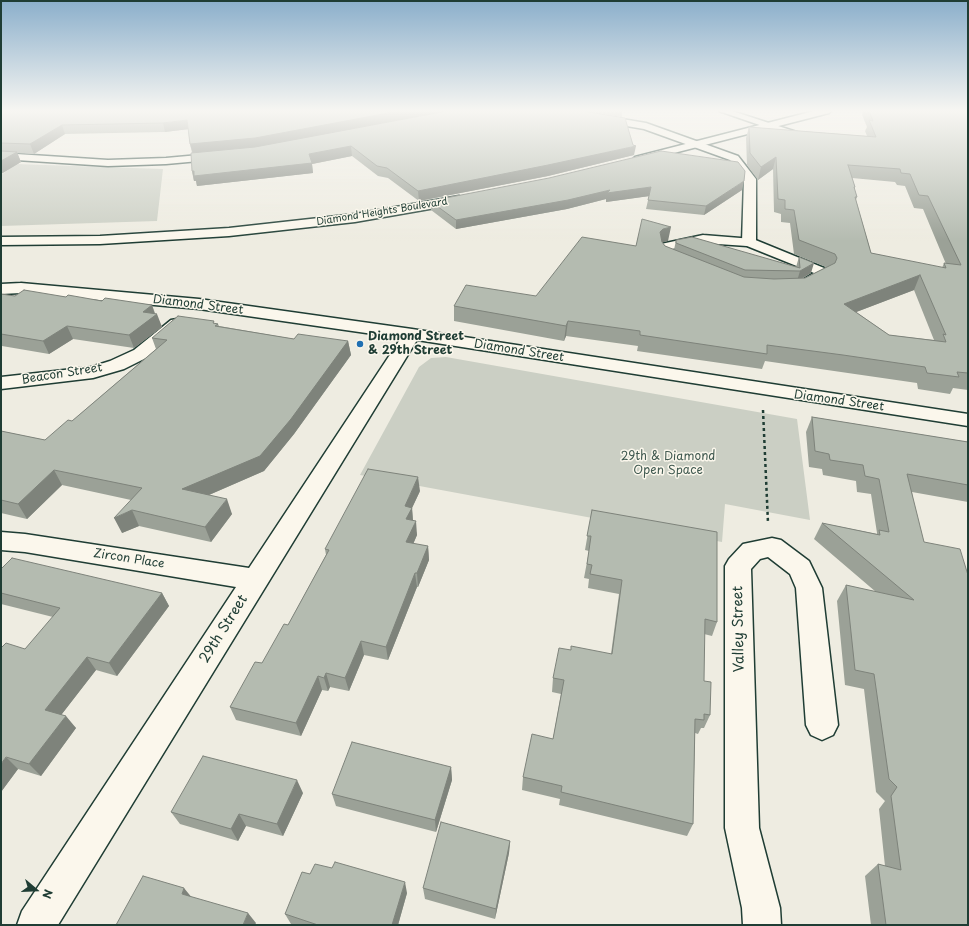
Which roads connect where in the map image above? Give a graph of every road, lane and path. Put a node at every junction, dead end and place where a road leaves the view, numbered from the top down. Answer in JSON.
{"nodes":[{"id":1,"x":657,"y":154,"type":"edge"},
{"id":2,"x":724,"y":154,"type":"edge"},
{"id":3,"x":230,"y":155,"type":"edge"},
{"id":4,"x":1,"y":156,"type":"edge"},
{"id":5,"x":626,"y":162,"type":"edge"},
{"id":6,"x":471,"y":197,"type":"edge"},
{"id":7,"x":317,"y":209,"type":"dead end"},
{"id":8,"x":1,"y":230,"type":"edge"},
{"id":9,"x":1,"y":241,"type":"edge"},
{"id":10,"x":749,"y":242,"type":"junction"},
{"id":11,"x":1,"y":282,"type":"edge"},
{"id":12,"x":21,"y":288,"type":"junction"},
{"id":13,"x":1,"y":289,"type":"edge"},
{"id":14,"x":199,"y":304,"type":"junction"},
{"id":15,"x":412,"y":334,"type":"junction"},
{"id":16,"x":1,"y":383,"type":"edge"},
{"id":17,"x":762,"y":390,"type":"junction"},
{"id":18,"x":968,"y":420,"type":"edge"},
{"id":19,"x":1,"y":541,"type":"edge"},
{"id":20,"x":772,"y":547,"type":"junction"},
{"id":21,"x":256,"y":580,"type":"junction"},
{"id":22,"x":822,"y":725,"type":"dead end"},
{"id":23,"x":36,"y":925,"type":"edge"},
{"id":24,"x":762,"y":925,"type":"edge"}],
"edges":[{"from":1,"to":5,"type":"street"},
{"from":2,"to":10,"type":"street"},
{"from":3,"to":4,"type":"street"},
{"from":6,"to":9,"type":"street","name":"Diamond Heights Boulevard"},
{"from":7,"to":8,"type":"street","name":"Diamond Heights Boulevard"},
{"from":10,"to":10,"type":"lane"},
{"from":11,"to":12,"type":"street","name":"Diamond Street"},
{"from":12,"to":13,"type":"street","name":"Diamond Street"},
{"from":12,"to":14,"type":"street","name":"Diamond Street"},
{"from":14,"to":15,"type":"street","name":"Diamond Street"},
{"from":14,"to":16,"type":"street","name":"Beacon Street"},
{"from":15,"to":17,"type":"street","name":"Diamond Street"},
{"from":15,"to":21,"type":"street","name":"29th Street"},
{"from":17,"to":18,"type":"street","name":"Diamond Street"},
{"from":17,"to":20,"type":"path"},
{"from":19,"to":21,"type":"street","name":"Zircon Place"},
{"from":20,"to":22,"type":"street"},
{"from":20,"to":24,"type":"street","name":"Valley Street"},
{"from":21,"to":23,"type":"street","name":"29th Street"}]}
